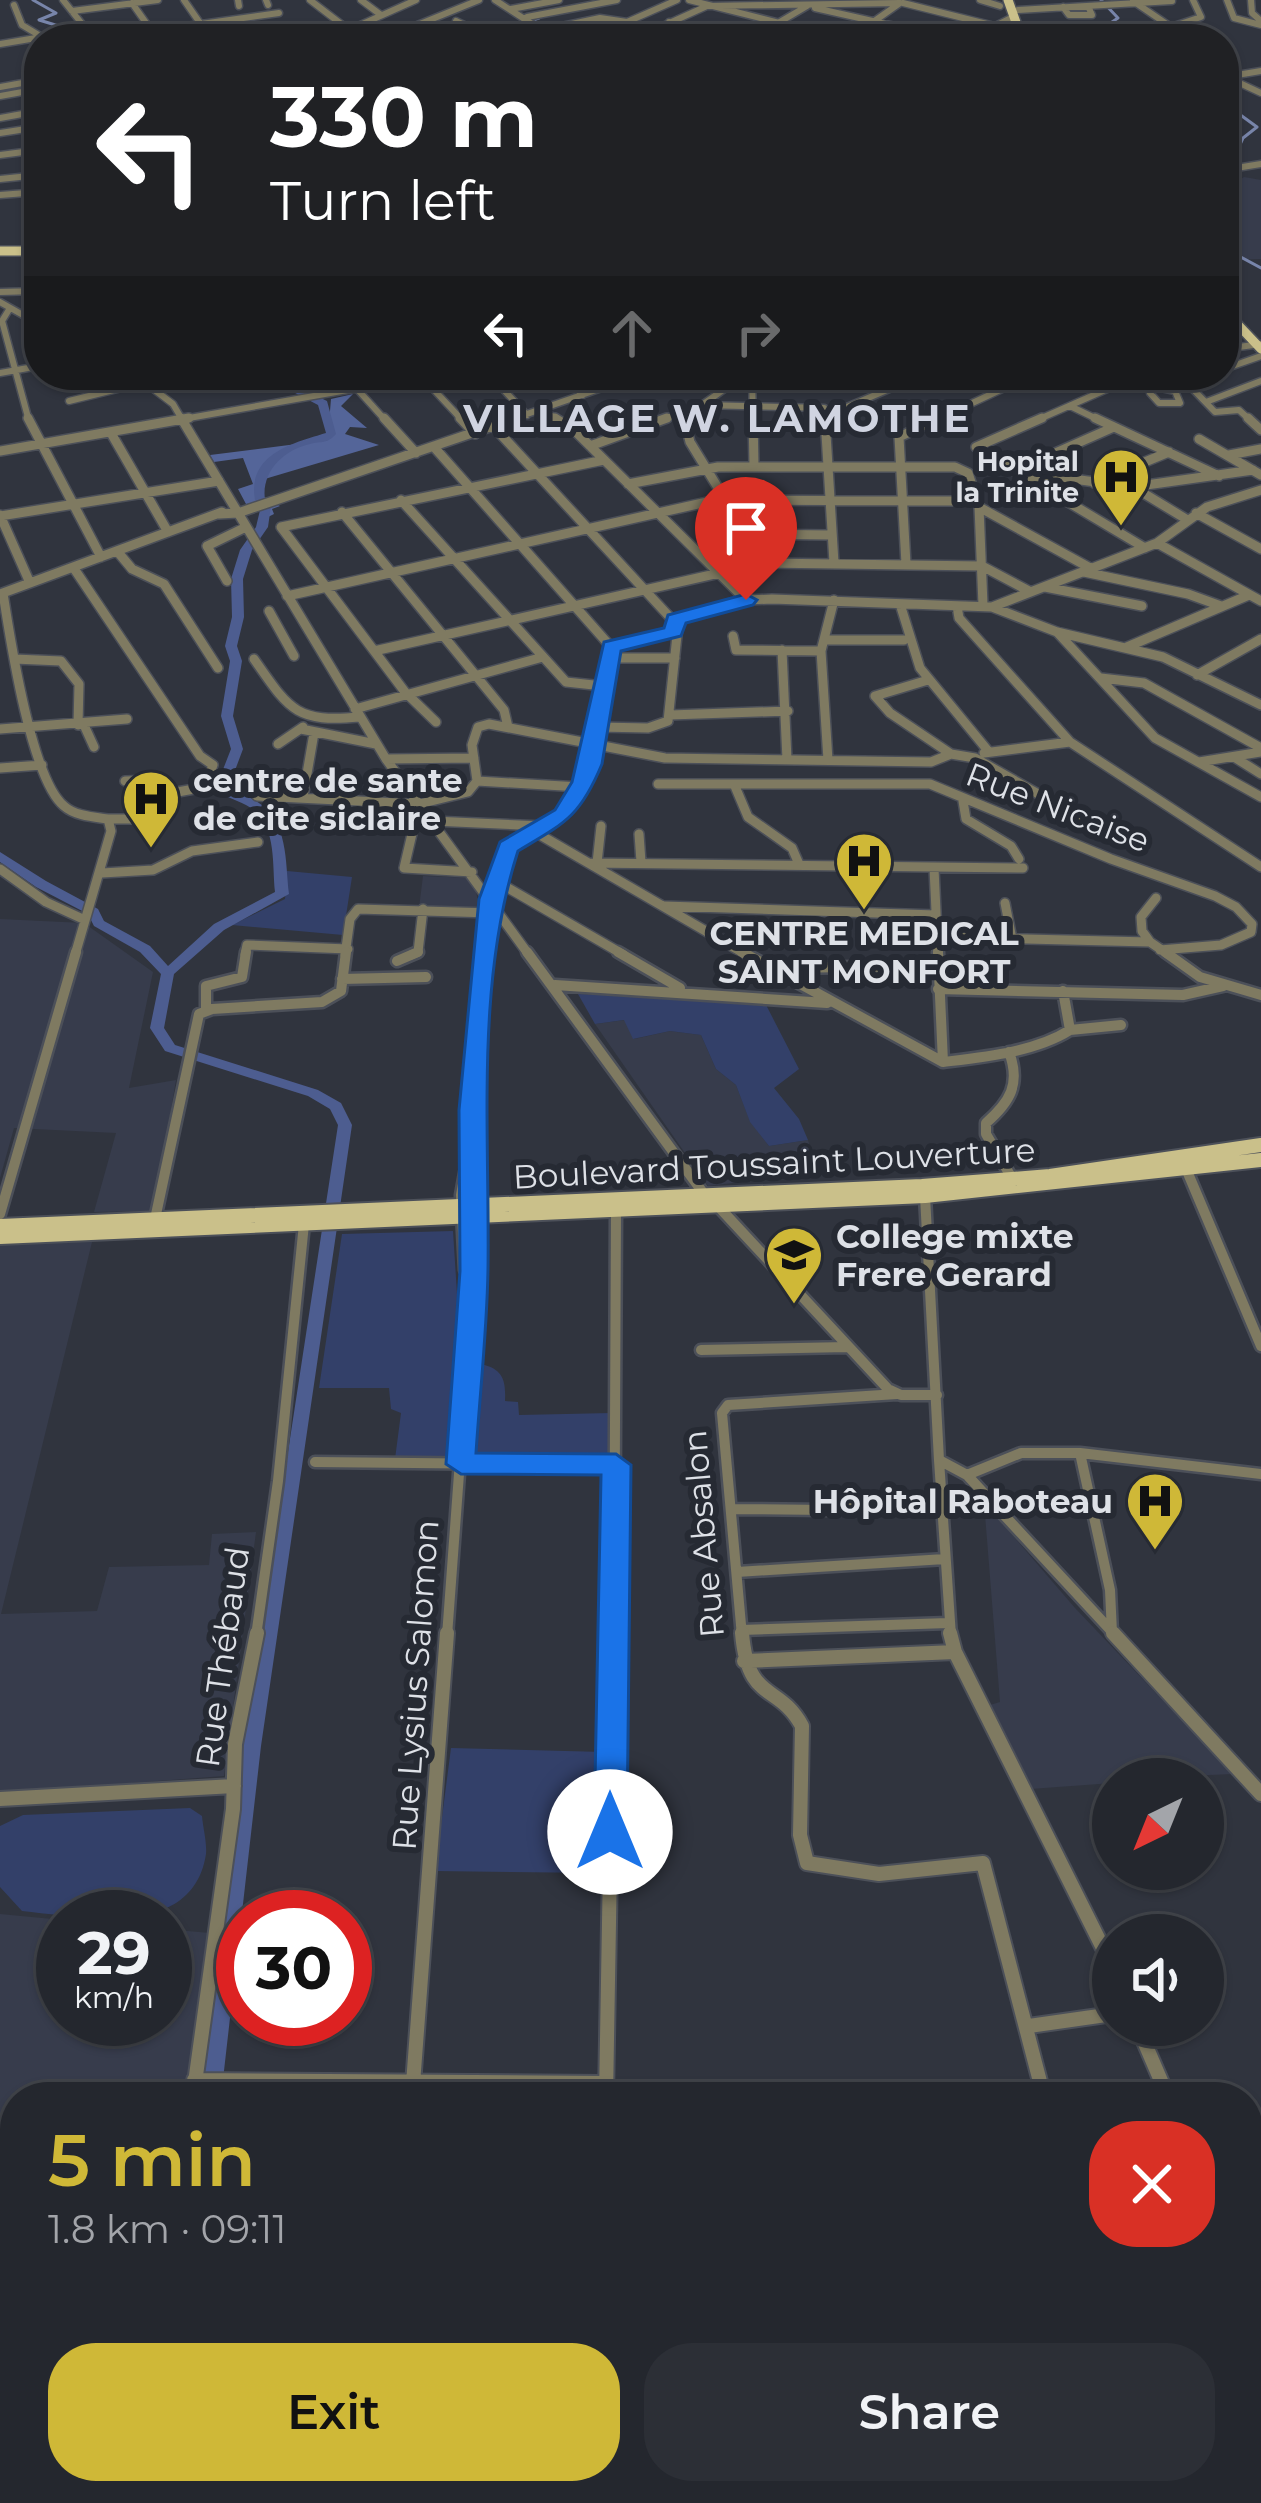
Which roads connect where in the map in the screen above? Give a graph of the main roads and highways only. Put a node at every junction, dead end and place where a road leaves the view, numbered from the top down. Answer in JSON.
{"nodes":[{"id":1,"x":1239,"y":322,"type":"edge"},
{"id":2,"x":1260,"y":347,"type":"edge"},
{"id":3,"x":1261,"y":1145,"type":"edge"},
{"id":4,"x":1261,"y":1160,"type":"edge"},
{"id":5,"x":924,"y":1191,"type":"junction"},
{"id":6,"x":466,"y":1210,"type":"junction"},
{"id":7,"x":307,"y":1220,"type":"junction"},
{"id":8,"x":0,"y":1226,"type":"edge"},
{"id":9,"x":0,"y":1237,"type":"edge"}],
"edges":[{"from":1,"to":2,"type":"main road"},
{"from":3,"to":5,"type":"main road","name":"Boulevard Toussaint Louverture"},
{"from":4,"to":5,"type":"main road","name":"Boulevard Toussaint Louverture"},
{"from":5,"to":6,"type":"main road","name":"Boulevard Toussaint Louverture"},
{"from":5,"to":6,"type":"main road","name":"Boulevard Toussaint Louverture"},
{"from":6,"to":7,"type":"main road","name":"Boulevard Toussaint Louverture"},
{"from":7,"to":8,"type":"main road","name":"Boulevard Toussaint Louverture"},
{"from":7,"to":9,"type":"main road","name":"Boulevard Toussaint Louverture"}]}
